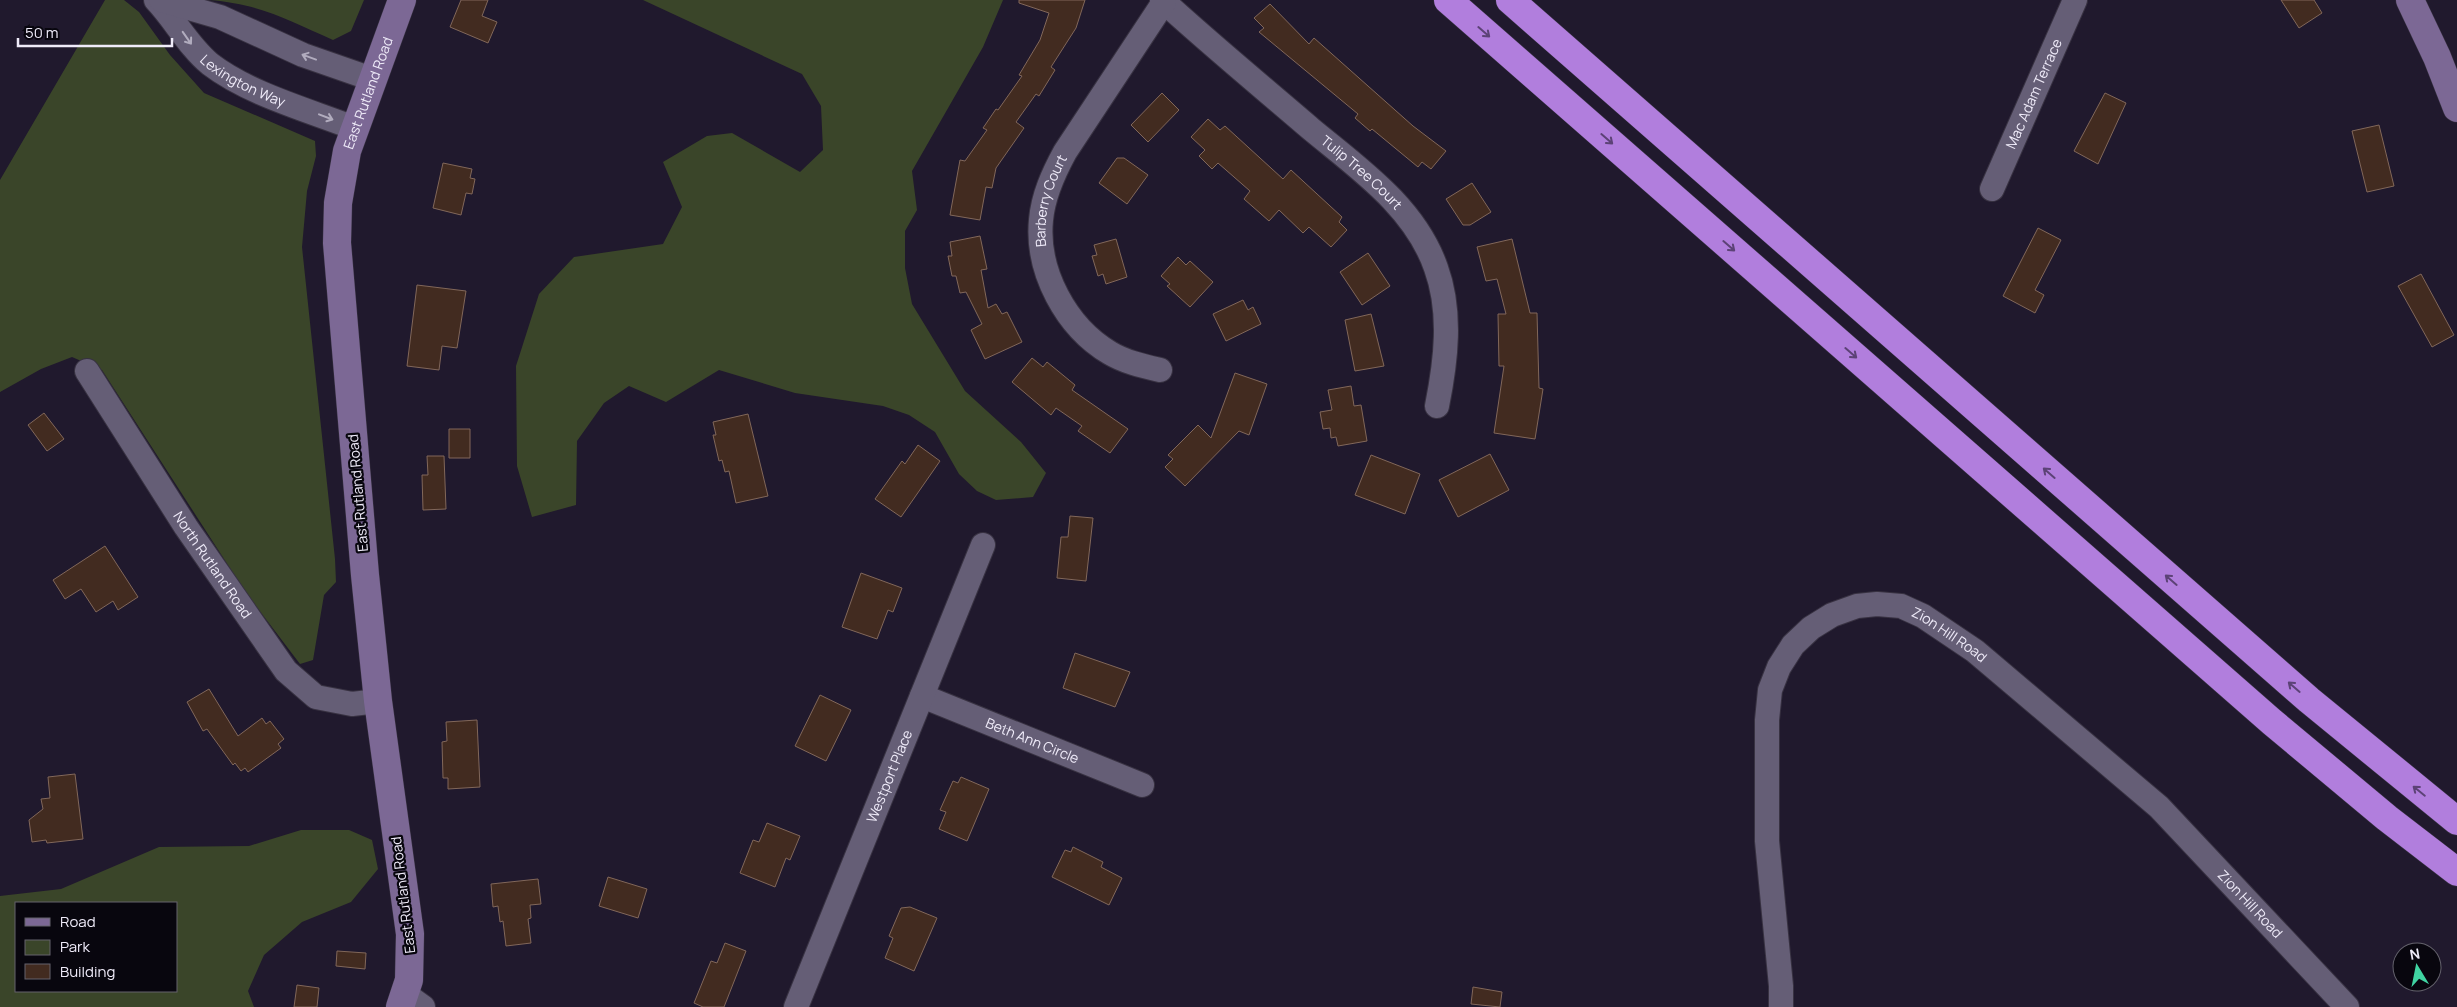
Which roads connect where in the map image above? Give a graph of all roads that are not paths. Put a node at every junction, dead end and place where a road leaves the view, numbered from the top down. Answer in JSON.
{"nodes":[{"id":1,"x":156,"y":0,"type":"edge"},
{"id":2,"x":161,"y":0,"type":"edge"},
{"id":3,"x":402,"y":0,"type":"edge"},
{"id":4,"x":1448,"y":0,"type":"edge"},
{"id":5,"x":1510,"y":0,"type":"edge"},
{"id":6,"x":2075,"y":0,"type":"edge"},
{"id":7,"x":2410,"y":0,"type":"edge"},
{"id":8,"x":1163,"y":1,"type":"edge"},
{"id":9,"x":372,"y":79,"type":"junction"},
{"id":10,"x":2457,"y":108,"type":"edge"},
{"id":11,"x":354,"y":128,"type":"junction"},
{"id":12,"x":1992,"y":189,"type":"dead end"},
{"id":13,"x":1160,"y":370,"type":"dead end"},
{"id":14,"x":87,"y":371,"type":"dead end"},
{"id":15,"x":1436,"y":406,"type":"dead end"},
{"id":16,"x":983,"y":546,"type":"dead end"},
{"id":17,"x":922,"y":696,"type":"junction"},
{"id":18,"x":378,"y":702,"type":"junction"},
{"id":19,"x":1142,"y":785,"type":"dead end"},
{"id":20,"x":2457,"y":821,"type":"edge"},
{"id":21,"x":2457,"y":872,"type":"edge"},
{"id":22,"x":410,"y":1003,"type":"edge"},
{"id":23,"x":796,"y":1007,"type":"edge"},
{"id":24,"x":1781,"y":1007,"type":"edge"},
{"id":25,"x":2346,"y":1007,"type":"edge"}],
"edges":[{"from":1,"to":11,"type":"street","name":"Lexington Way","one_way":true},
{"from":9,"to":2,"type":"street","one_way":true},
{"from":3,"to":9,"type":"main road","name":"East Rutland Road"},
{"from":4,"to":21,"type":"highway","one_way":true},
{"from":20,"to":5,"type":"highway","one_way":true},
{"from":6,"to":12,"type":"street","name":"Mac Adam Terrace"},
{"from":7,"to":10,"type":"main road"},
{"from":8,"to":13,"type":"street","name":"Barberry Court"},
{"from":8,"to":15,"type":"street","name":"Tulip Tree Court"},
{"from":9,"to":11,"type":"main road","name":"East Rutland Road"},
{"from":11,"to":18,"type":"main road","name":"East Rutland Road"},
{"from":14,"to":18,"type":"street","name":"North Rutland Road"},
{"from":16,"to":17,"type":"street","name":"Westport Place"},
{"from":17,"to":19,"type":"street","name":"Beth Ann Circle"},
{"from":17,"to":23,"type":"street","name":"Westport Place"},
{"from":18,"to":22,"type":"main road","name":"East Rutland Road"},
{"from":24,"to":25,"type":"street","name":"Zion Hill Road"}]}
